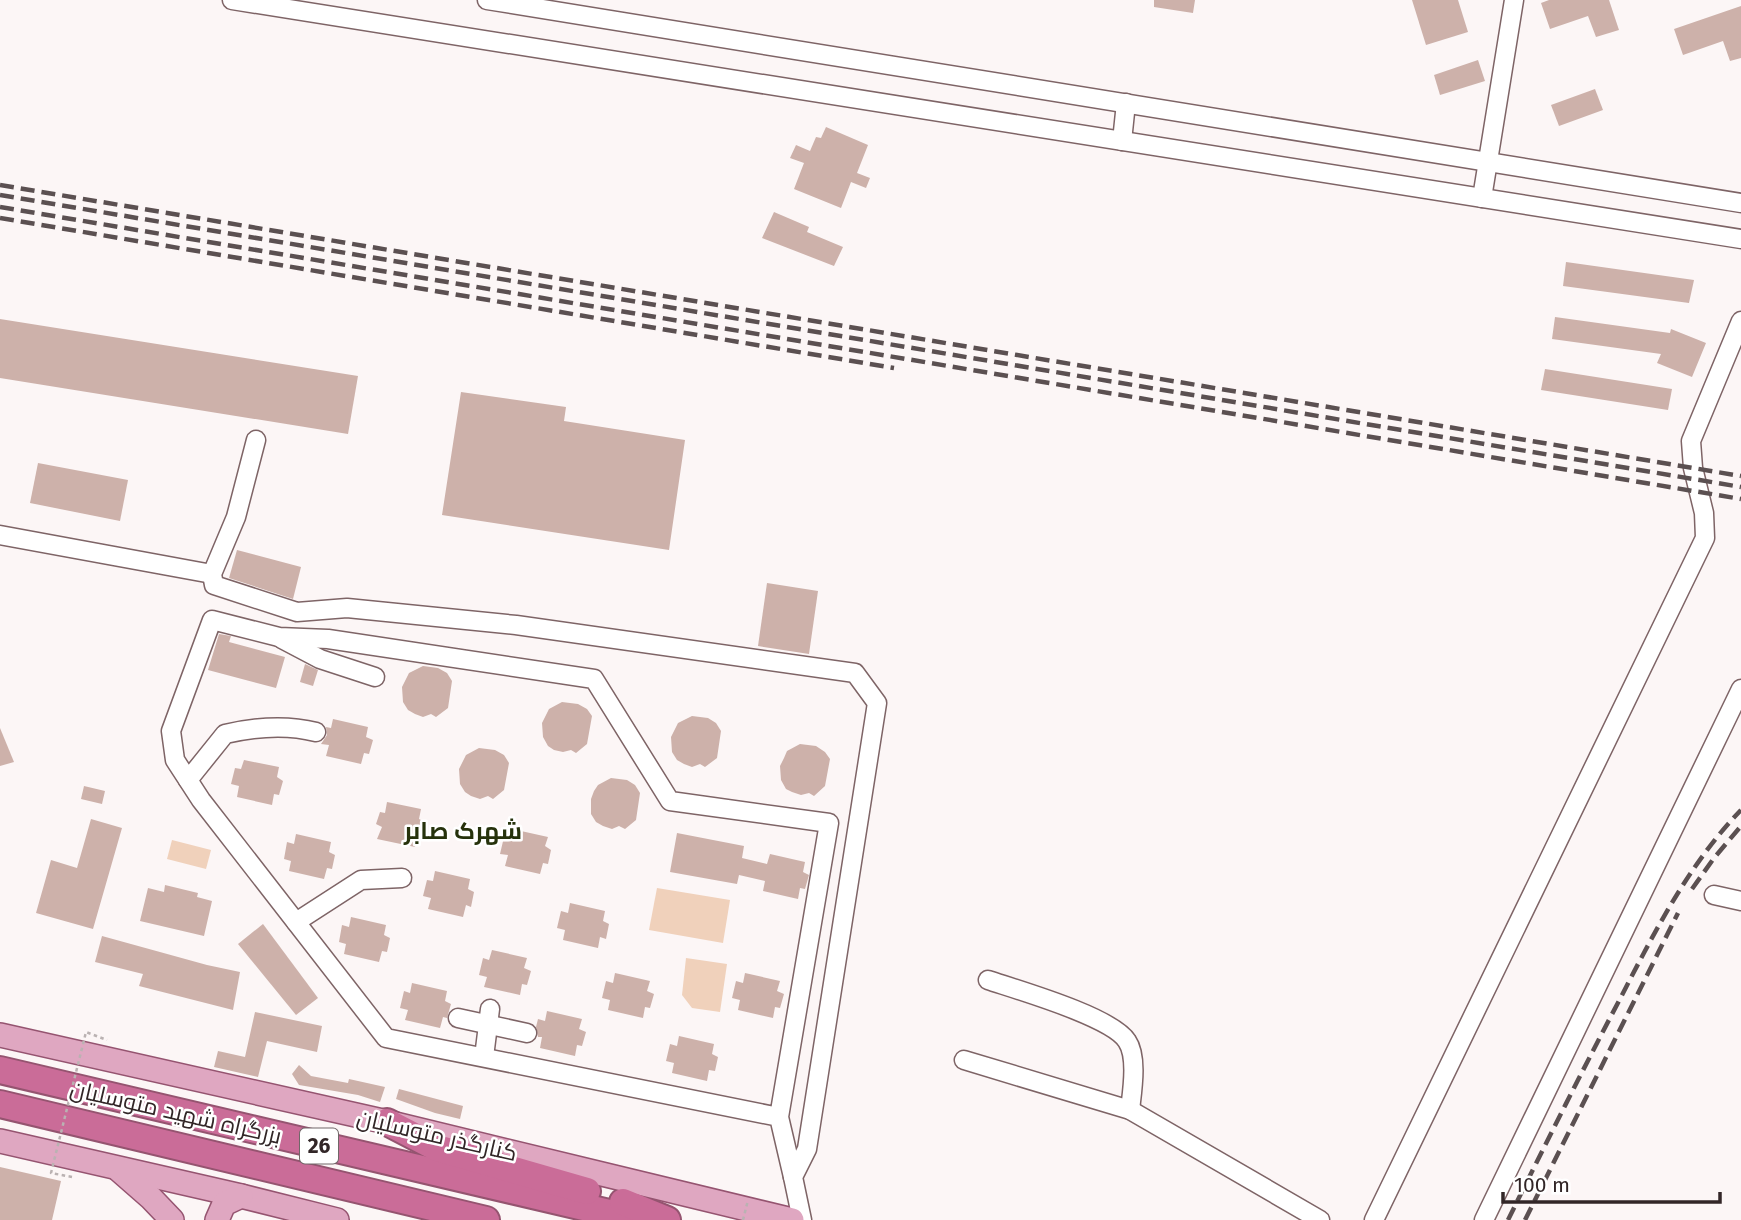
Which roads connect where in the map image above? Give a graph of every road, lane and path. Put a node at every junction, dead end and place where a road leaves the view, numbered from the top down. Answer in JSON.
{"nodes":[{"id":1,"x":232,"y":0,"type":"edge"},
{"id":2,"x":487,"y":0,"type":"edge"},
{"id":3,"x":1514,"y":0,"type":"edge"},
{"id":4,"x":294,"y":5,"type":"edge"},
{"id":5,"x":1126,"y":103,"type":"junction"},
{"id":6,"x":1122,"y":141,"type":"junction"},
{"id":7,"x":1488,"y":162,"type":"junction"},
{"id":8,"x":1482,"y":198,"type":"junction"},
{"id":9,"x":1741,"y":203,"type":"edge"},
{"id":10,"x":1741,"y":239,"type":"edge"},
{"id":11,"x":1741,"y":321,"type":"edge"},
{"id":12,"x":256,"y":440,"type":"dead end"},
{"id":13,"x":0,"y":535,"type":"edge"},
{"id":14,"x":212,"y":574,"type":"junction"},
{"id":15,"x":279,"y":637,"type":"junction"},
{"id":16,"x":375,"y":677,"type":"dead end"},
{"id":17,"x":1741,"y":689,"type":"edge"},
{"id":18,"x":316,"y":732,"type":"dead end"},
{"id":19,"x":188,"y":780,"type":"junction"},
{"id":20,"x":402,"y":878,"type":"dead end"},
{"id":21,"x":1714,"y":895,"type":"dead end"},
{"id":22,"x":1741,"y":901,"type":"edge"},
{"id":23,"x":296,"y":922,"type":"junction"},
{"id":24,"x":988,"y":980,"type":"dead end"},
{"id":25,"x":489,"y":1017,"type":"junction"},
{"id":26,"x":458,"y":1018,"type":"dead end"},
{"id":27,"x":527,"y":1033,"type":"dead end"},
{"id":28,"x":0,"y":1035,"type":"edge"},
{"id":29,"x":107,"y":1040,"type":"dead end"},
{"id":30,"x":484,"y":1057,"type":"junction"},
{"id":31,"x":964,"y":1060,"type":"dead end"},
{"id":32,"x":0,"y":1070,"type":"edge"},
{"id":33,"x":0,"y":1104,"type":"edge"},
{"id":34,"x":1130,"y":1111,"type":"junction"},
{"id":35,"x":779,"y":1117,"type":"junction"},
{"id":36,"x":387,"y":1122,"type":"junction"},
{"id":37,"x":0,"y":1141,"type":"edge"},
{"id":38,"x":117,"y":1168,"type":"junction"},
{"id":39,"x":72,"y":1177,"type":"dead end"},
{"id":40,"x":793,"y":1177,"type":"junction"},
{"id":41,"x":241,"y":1196,"type":"junction"},
{"id":42,"x":748,"y":1200,"type":"dead end"},
{"id":43,"x":172,"y":1220,"type":"edge"},
{"id":44,"x":217,"y":1220,"type":"edge"},
{"id":45,"x":337,"y":1220,"type":"edge"},
{"id":46,"x":486,"y":1220,"type":"edge"},
{"id":47,"x":639,"y":1220,"type":"edge"},
{"id":48,"x":667,"y":1220,"type":"edge"},
{"id":49,"x":743,"y":1220,"type":"edge"},
{"id":50,"x":792,"y":1220,"type":"edge"},
{"id":51,"x":802,"y":1220,"type":"edge"},
{"id":52,"x":1320,"y":1220,"type":"edge"},
{"id":53,"x":1374,"y":1220,"type":"edge"},
{"id":54,"x":1484,"y":1220,"type":"edge"}],
"edges":[{"from":1,"to":4,"type":"street"},
{"from":2,"to":5,"type":"street"},
{"from":3,"to":7,"type":"street"},
{"from":4,"to":6,"type":"street"},
{"from":5,"to":6,"type":"street"},
{"from":5,"to":7,"type":"street"},
{"from":6,"to":8,"type":"street"},
{"from":7,"to":8,"type":"street"},
{"from":7,"to":9,"type":"street"},
{"from":8,"to":10,"type":"street"},
{"from":11,"to":53,"type":"street"},
{"from":12,"to":14,"type":"street"},
{"from":13,"to":14,"type":"street"},
{"from":14,"to":40,"type":"street"},
{"from":15,"to":16,"type":"street"},
{"from":15,"to":19,"type":"street"},
{"from":15,"to":35,"type":"street"},
{"from":17,"to":54,"type":"street"},
{"from":18,"to":19,"type":"street"},
{"from":19,"to":23,"type":"street"},
{"from":20,"to":23,"type":"street"},
{"from":21,"to":22,"type":"street"},
{"from":23,"to":30,"type":"street"},
{"from":24,"to":34,"type":"street"},
{"from":25,"to":26,"type":"street"},
{"from":25,"to":27,"type":"street"},
{"from":25,"to":30,"type":"street"},
{"from":28,"to":36,"type":"main road","name":"کنارگذر متوسلیان"},
{"from":29,"to":39,"type":"path","bridge":true},
{"from":30,"to":35,"type":"street"},
{"from":31,"to":34,"type":"street"},
{"from":32,"to":47,"type":"highway","name":"بزرگراه شهید متوسلیان","number":"26"},
{"from":33,"to":46,"type":"highway","name":"بزرگراه شهید متوسلیان"},
{"from":34,"to":52,"type":"street"},
{"from":35,"to":40,"type":"street"},
{"from":36,"to":48,"type":"highway"},
{"from":36,"to":50,"type":"main road","name":"کنارگذر متوسلیان"},
{"from":37,"to":38,"type":"main road"},
{"from":38,"to":41,"type":"main road"},
{"from":38,"to":43,"type":"main road"},
{"from":40,"to":51,"type":"street"},
{"from":41,"to":44,"type":"main road"},
{"from":41,"to":45,"type":"main road"},
{"from":42,"to":49,"type":"path","bridge":true}]}
